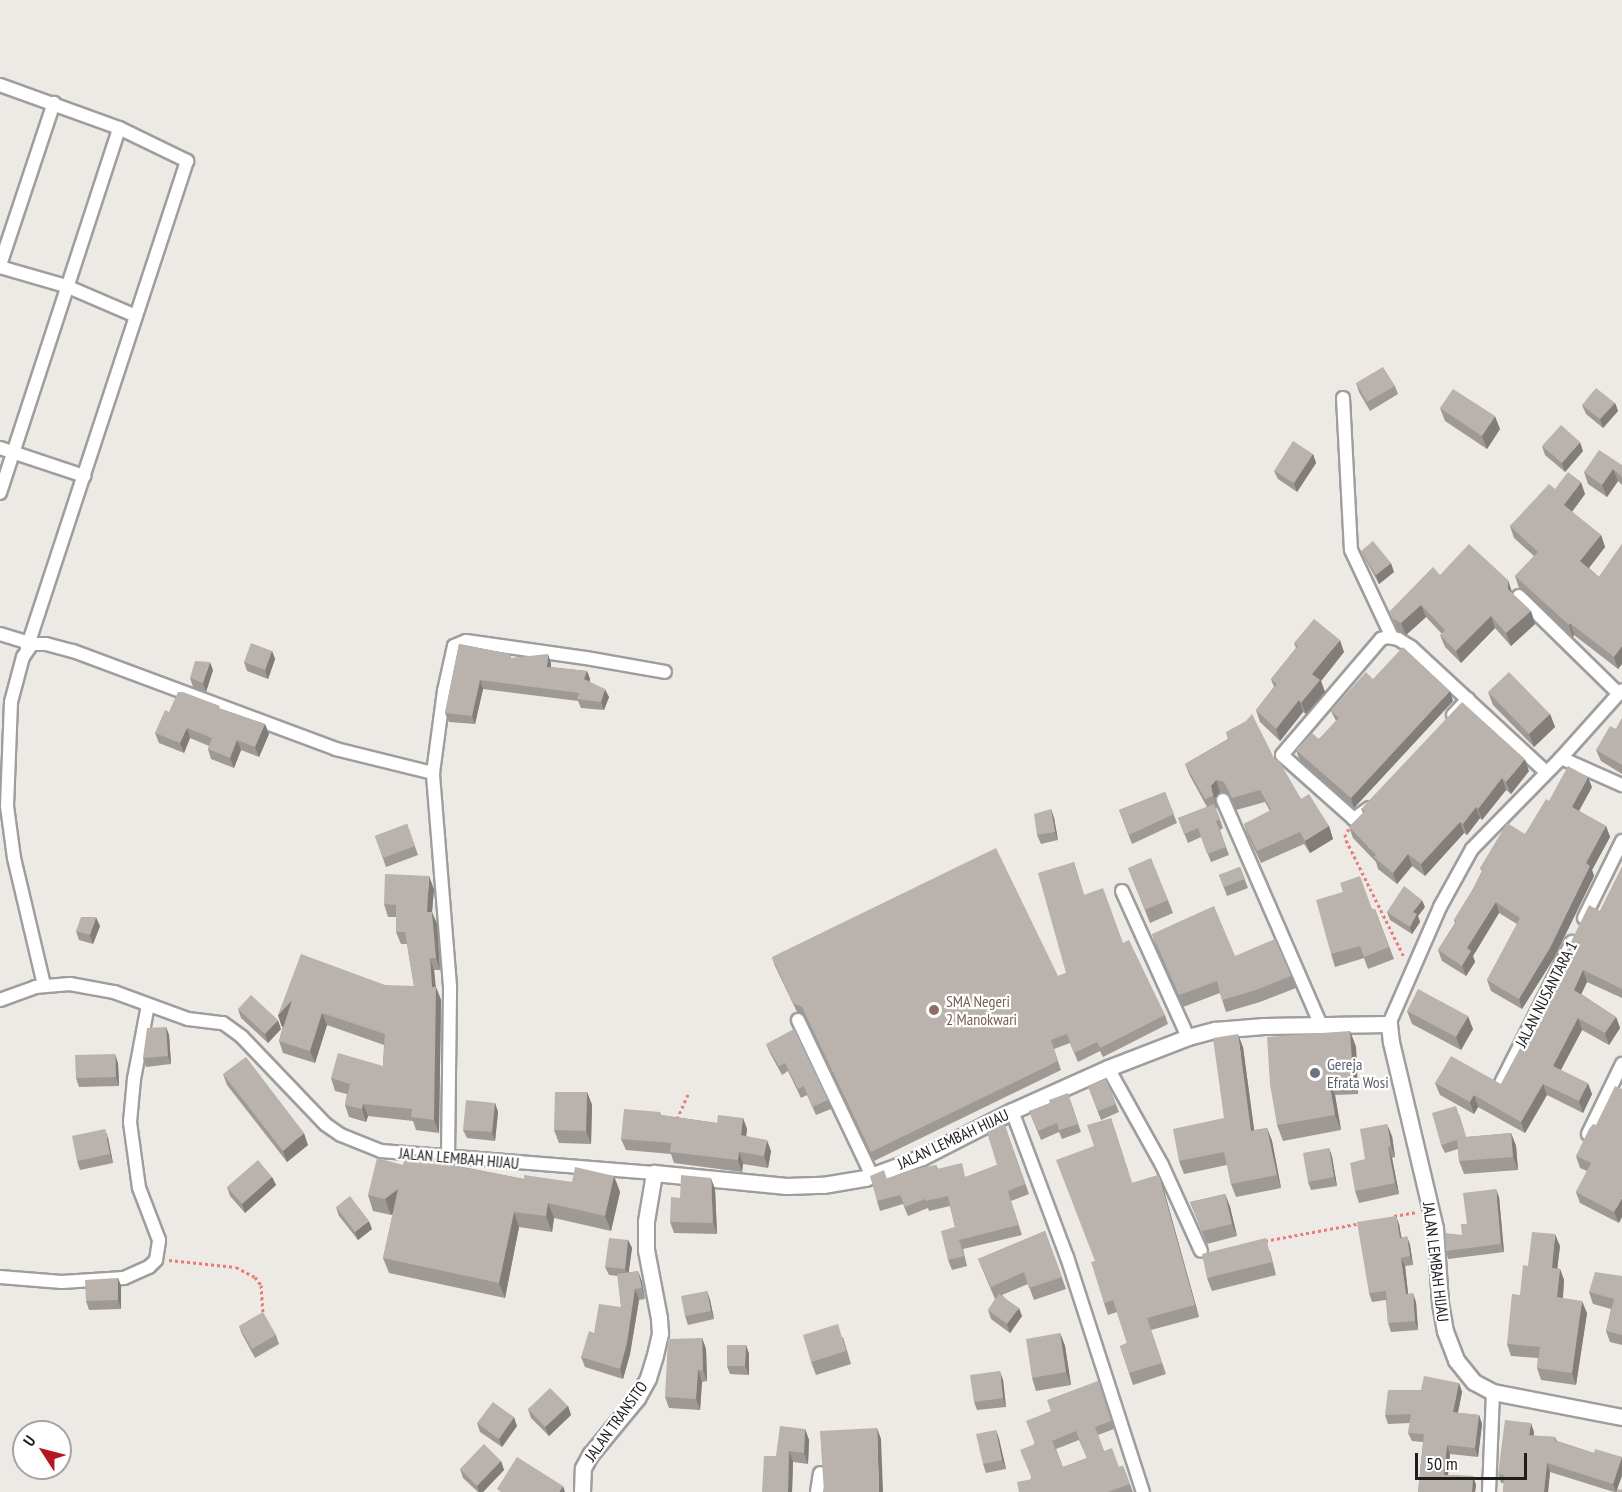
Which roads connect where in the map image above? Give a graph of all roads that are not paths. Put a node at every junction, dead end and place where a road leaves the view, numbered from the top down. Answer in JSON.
{"nodes":[{"id":1,"x":0,"y":85,"type":"edge"},
{"id":2,"x":54,"y":103,"type":"junction"},
{"id":3,"x":119,"y":128,"type":"junction"},
{"id":4,"x":0,"y":266,"type":"edge"},
{"id":5,"x":66,"y":286,"type":"junction"},
{"id":6,"x":136,"y":316,"type":"junction"},
{"id":7,"x":1343,"y":398,"type":"dead end"},
{"id":8,"x":0,"y":448,"type":"edge"},
{"id":9,"x":13,"y":451,"type":"junction"},
{"id":10,"x":84,"y":476,"type":"junction"},
{"id":11,"x":0,"y":493,"type":"edge"},
{"id":12,"x":1519,"y":596,"type":"edge"},
{"id":13,"x":0,"y":634,"type":"edge"},
{"id":14,"x":1392,"y":637,"type":"junction"},
{"id":15,"x":28,"y":646,"type":"junction"},
{"id":16,"x":665,"y":672,"type":"dead end"},
{"id":17,"x":1620,"y":692,"type":"edge"},
{"id":18,"x":1468,"y":699,"type":"junction"},
{"id":19,"x":1444,"y":725,"type":"edge"},
{"id":20,"x":1561,"y":758,"type":"junction"},
{"id":21,"x":1546,"y":772,"type":"junction"},
{"id":22,"x":433,"y":773,"type":"junction"},
{"id":23,"x":1622,"y":785,"type":"edge"},
{"id":24,"x":1381,"y":794,"type":"edge"},
{"id":25,"x":1223,"y":800,"type":"dead end"},
{"id":26,"x":1622,"y":841,"type":"edge"},
{"id":27,"x":1122,"y":891,"type":"dead end"},
{"id":28,"x":44,"y":985,"type":"junction"},
{"id":29,"x":0,"y":1000,"type":"edge"},
{"id":30,"x":148,"y":1005,"type":"junction"},
{"id":31,"x":798,"y":1020,"type":"dead end"},
{"id":32,"x":1321,"y":1024,"type":"junction"},
{"id":33,"x":1389,"y":1024,"type":"junction"},
{"id":34,"x":1188,"y":1037,"type":"junction"},
{"id":35,"x":1622,"y":1064,"type":"edge"},
{"id":36,"x":1108,"y":1068,"type":"junction"},
{"id":37,"x":1501,"y":1083,"type":"edge"},
{"id":38,"x":1012,"y":1111,"type":"junction"},
{"id":39,"x":1588,"y":1134,"type":"edge"},
{"id":40,"x":448,"y":1157,"type":"junction"},
{"id":41,"x":654,"y":1173,"type":"junction"},
{"id":42,"x":868,"y":1177,"type":"junction"},
{"id":43,"x":1201,"y":1251,"type":"dead end"},
{"id":44,"x":0,"y":1277,"type":"edge"},
{"id":45,"x":1493,"y":1392,"type":"junction"},
{"id":46,"x":1622,"y":1417,"type":"edge"},
{"id":47,"x":820,"y":1473,"type":"edge"},
{"id":48,"x":582,"y":1492,"type":"edge"},
{"id":49,"x":818,"y":1492,"type":"edge"},
{"id":50,"x":1143,"y":1492,"type":"edge"},
{"id":51,"x":1489,"y":1492,"type":"edge"}],
"edges":[{"from":1,"to":2,"type":"street"},
{"from":2,"to":3,"type":"street"},
{"from":2,"to":4,"type":"street"},
{"from":3,"to":5,"type":"street"},
{"from":3,"to":6,"type":"street"},
{"from":4,"to":5,"type":"street"},
{"from":5,"to":6,"type":"street"},
{"from":5,"to":9,"type":"street"},
{"from":6,"to":10,"type":"street"},
{"from":7,"to":14,"type":"street"},
{"from":8,"to":9,"type":"street"},
{"from":9,"to":10,"type":"street"},
{"from":9,"to":11,"type":"street"},
{"from":10,"to":15,"type":"street"},
{"from":12,"to":17,"type":"street"},
{"from":13,"to":15,"type":"street"},
{"from":14,"to":18,"type":"street"},
{"from":14,"to":24,"type":"street"},
{"from":15,"to":22,"type":"street"},
{"from":15,"to":28,"type":"street"},
{"from":16,"to":22,"type":"street"},
{"from":17,"to":20,"type":"street"},
{"from":18,"to":19,"type":"street"},
{"from":18,"to":21,"type":"street"},
{"from":20,"to":21,"type":"street"},
{"from":20,"to":23,"type":"street"},
{"from":21,"to":33,"type":"street"},
{"from":22,"to":40,"type":"street"},
{"from":25,"to":32,"type":"street"},
{"from":26,"to":37,"type":"street","name":"JALAN NUSANTARA 1"},
{"from":27,"to":34,"type":"street"},
{"from":28,"to":29,"type":"street","name":"JALAN LEMBAH HIJAU"},
{"from":28,"to":30,"type":"street","name":"JALAN LEMBAH HIJAU"},
{"from":30,"to":40,"type":"street","name":"JALAN LEMBAH HIJAU"},
{"from":30,"to":44,"type":"street"},
{"from":31,"to":42,"type":"street"},
{"from":32,"to":33,"type":"street","name":"JALAN LEMBAH HIJAU"},
{"from":32,"to":34,"type":"street","name":"JALAN LEMBAH HIJAU"},
{"from":33,"to":45,"type":"street","name":"JALAN LEMBAH HIJAU"},
{"from":34,"to":36,"type":"street","name":"JALAN LEMBAH HIJAU"},
{"from":35,"to":39,"type":"street"},
{"from":36,"to":38,"type":"street","name":"JALAN LEMBAH HIJAU"},
{"from":36,"to":43,"type":"street"},
{"from":38,"to":42,"type":"street","name":"JALAN LEMBAH HIJAU"},
{"from":38,"to":50,"type":"street"},
{"from":40,"to":41,"type":"street","name":"JALAN LEMBAH HIJAU"},
{"from":41,"to":42,"type":"street","name":"JALAN LEMBAH HIJAU"},
{"from":41,"to":48,"type":"street","name":"JALAN TRANSITO"},
{"from":45,"to":46,"type":"street","name":"JALAN LEMBAH HIJAU"},
{"from":45,"to":51,"type":"street"},
{"from":47,"to":49,"type":"street"}]}
